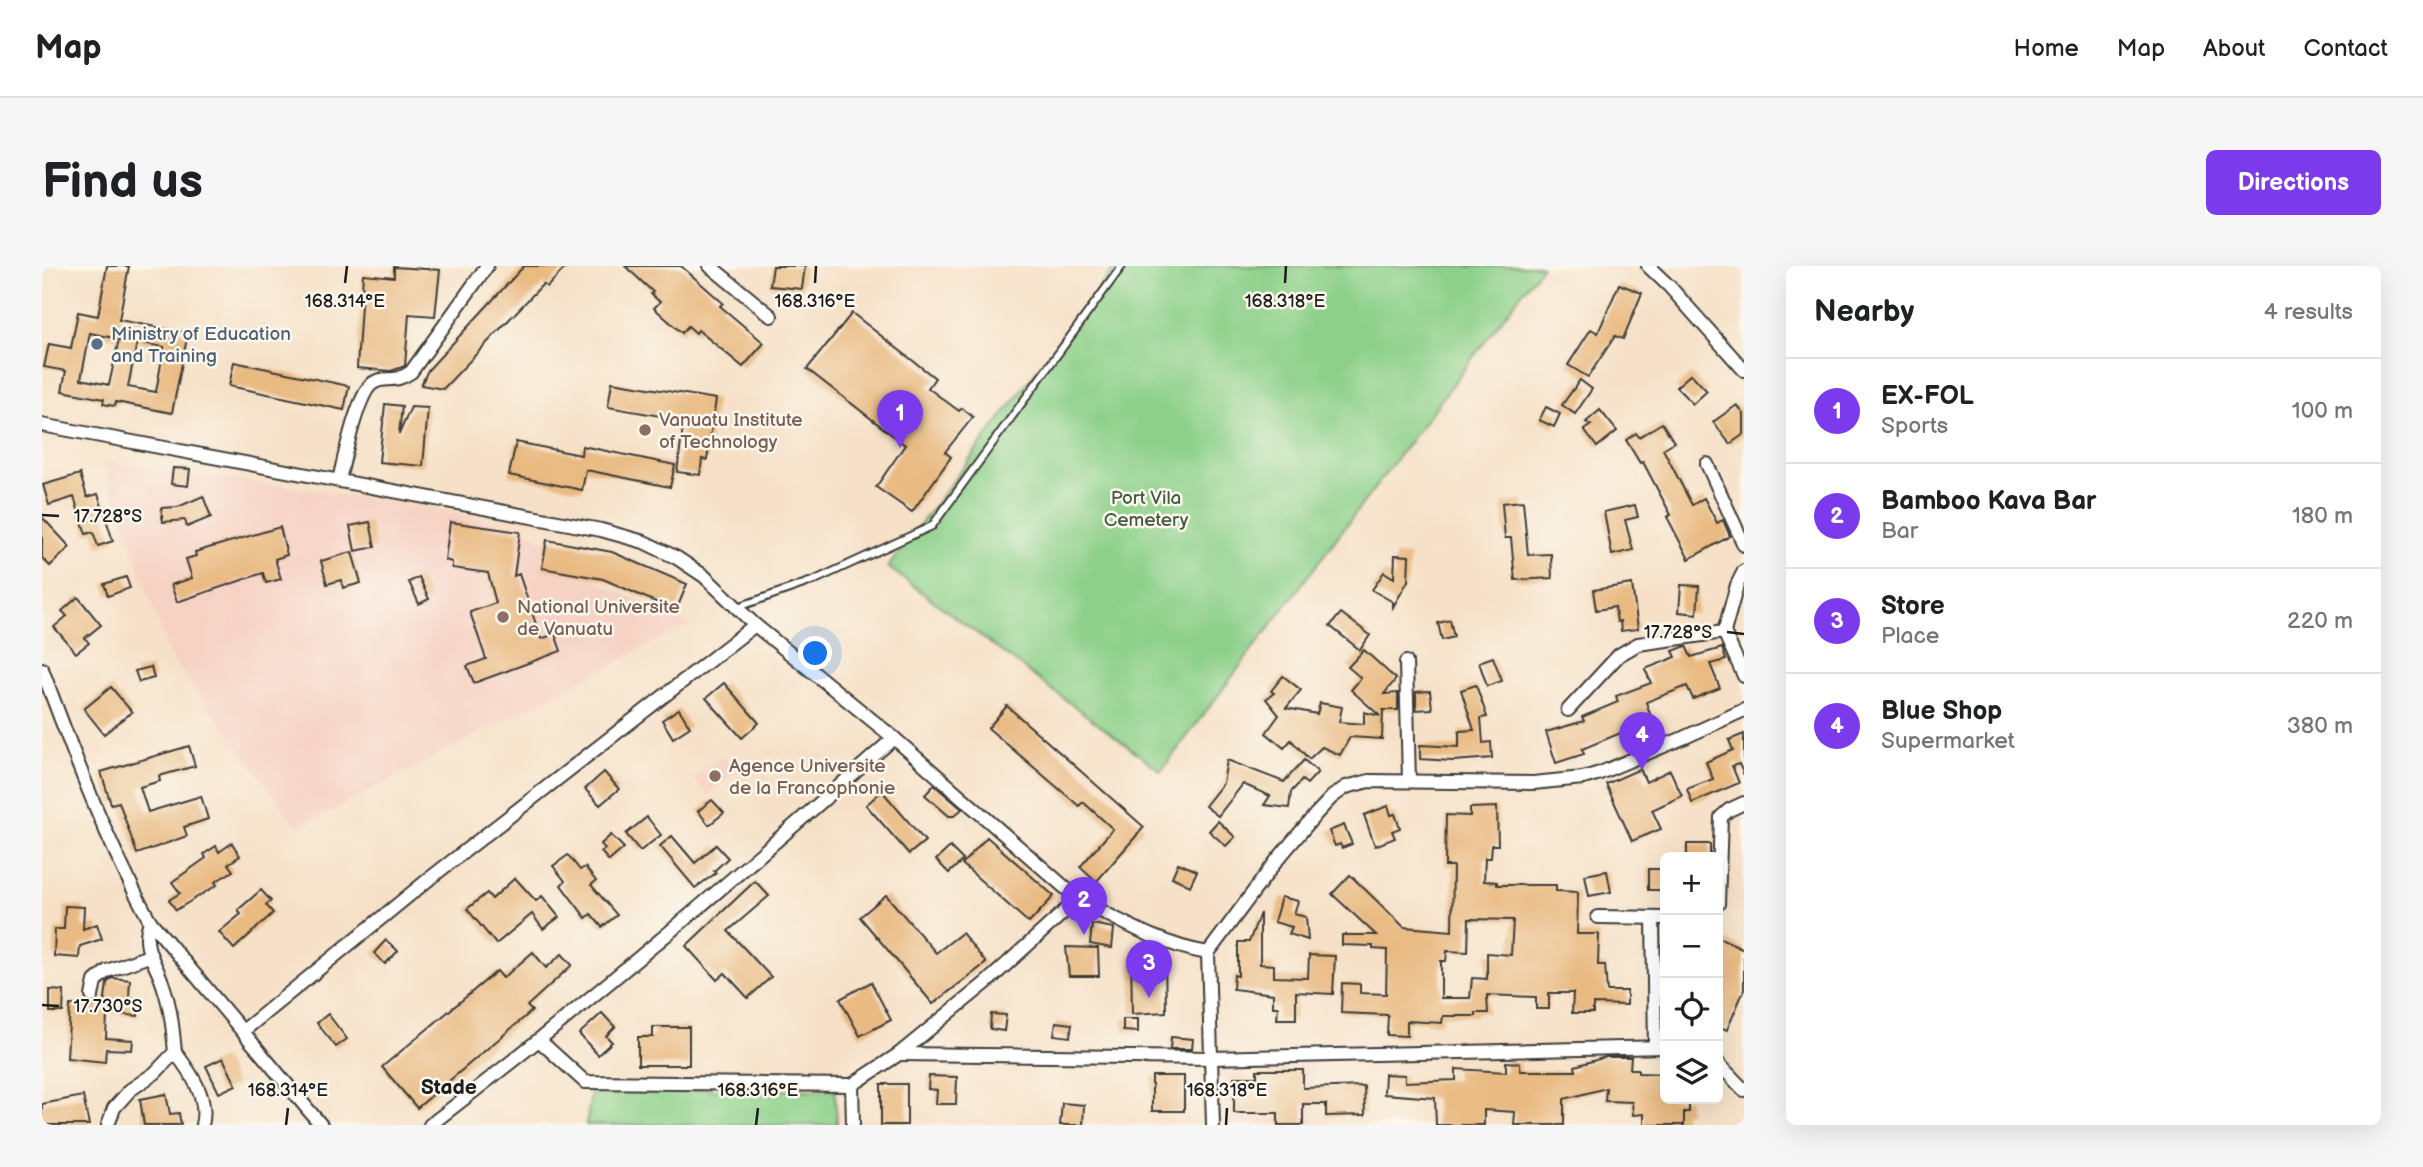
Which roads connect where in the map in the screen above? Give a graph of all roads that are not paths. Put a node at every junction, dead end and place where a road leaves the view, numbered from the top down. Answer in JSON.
{"nodes":[{"id":1,"x":487,"y":266,"type":"edge"},
{"id":2,"x":710,"y":266,"type":"edge"},
{"id":3,"x":1122,"y":266,"type":"edge"},
{"id":4,"x":1648,"y":266,"type":"edge"},
{"id":5,"x":771,"y":316,"type":"dead end"},
{"id":6,"x":1744,"y":370,"type":"edge"},
{"id":7,"x":42,"y":425,"type":"edge"},
{"id":8,"x":1707,"y":464,"type":"dead end"},
{"id":9,"x":339,"y":480,"type":"junction"},
{"id":10,"x":1744,"y":545,"type":"edge"},
{"id":11,"x":1744,"y":571,"type":"edge"},
{"id":12,"x":736,"y":608,"type":"junction"},
{"id":13,"x":755,"y":625,"type":"junction"},
{"id":14,"x":1724,"y":632,"type":"junction"},
{"id":15,"x":1406,"y":662,"type":"dead end"},
{"id":16,"x":42,"y":669,"type":"edge"},
{"id":17,"x":1744,"y":676,"type":"edge"},
{"id":18,"x":1568,"y":710,"type":"dead end"},
{"id":19,"x":1744,"y":710,"type":"edge"},
{"id":20,"x":894,"y":738,"type":"junction"},
{"id":21,"x":1409,"y":781,"type":"junction"},
{"id":22,"x":1744,"y":803,"type":"edge"},
{"id":23,"x":1720,"y":852,"type":"edge"},
{"id":24,"x":1078,"y":899,"type":"junction"},
{"id":25,"x":1598,"y":917,"type":"dead end"},
{"id":26,"x":1659,"y":918,"type":"edge"},
{"id":27,"x":150,"y":921,"type":"junction"},
{"id":28,"x":1208,"y":953,"type":"junction"},
{"id":29,"x":149,"y":956,"type":"junction"},
{"id":30,"x":92,"y":996,"type":"dead end"},
{"id":31,"x":243,"y":1031,"type":"junction"},
{"id":32,"x":540,"y":1041,"type":"junction"},
{"id":33,"x":1660,"y":1047,"type":"edge"},
{"id":34,"x":176,"y":1052,"type":"junction"},
{"id":35,"x":899,"y":1054,"type":"junction"},
{"id":36,"x":1212,"y":1058,"type":"junction"},
{"id":37,"x":1723,"y":1068,"type":"edge"},
{"id":38,"x":852,"y":1085,"type":"junction"},
{"id":39,"x":1744,"y":1090,"type":"edge"},
{"id":40,"x":108,"y":1125,"type":"edge"},
{"id":41,"x":202,"y":1125,"type":"edge"},
{"id":42,"x":321,"y":1125,"type":"edge"},
{"id":43,"x":430,"y":1125,"type":"edge"},
{"id":44,"x":853,"y":1125,"type":"edge"},
{"id":45,"x":1213,"y":1125,"type":"edge"}],
"edges":[{"from":1,"to":9,"type":"street"},
{"from":2,"to":5,"type":"street"},
{"from":3,"to":12,"type":"lane"},
{"from":4,"to":6,"type":"street"},
{"from":7,"to":9,"type":"street"},
{"from":8,"to":10,"type":"street"},
{"from":9,"to":12,"type":"street"},
{"from":11,"to":14,"type":"street"},
{"from":12,"to":13,"type":"street"},
{"from":13,"to":20,"type":"street"},
{"from":13,"to":31,"type":"street"},
{"from":14,"to":17,"type":"street"},
{"from":14,"to":18,"type":"street"},
{"from":15,"to":21,"type":"street"},
{"from":16,"to":27,"type":"street"},
{"from":19,"to":21,"type":"street"},
{"from":20,"to":24,"type":"street"},
{"from":20,"to":32,"type":"street"},
{"from":21,"to":28,"type":"street"},
{"from":22,"to":23,"type":"street"},
{"from":24,"to":28,"type":"street"},
{"from":24,"to":35,"type":"street"},
{"from":25,"to":26,"type":"street"},
{"from":26,"to":33,"type":"street"},
{"from":27,"to":29,"type":"street"},
{"from":27,"to":31,"type":"street"},
{"from":28,"to":36,"type":"street"},
{"from":29,"to":30,"type":"street"},
{"from":29,"to":34,"type":"street"},
{"from":31,"to":42,"type":"street"},
{"from":32,"to":38,"type":"street"},
{"from":32,"to":43,"type":"street"},
{"from":33,"to":36,"type":"street"},
{"from":34,"to":40,"type":"street"},
{"from":34,"to":41,"type":"street"},
{"from":35,"to":36,"type":"street"},
{"from":35,"to":38,"type":"street"},
{"from":36,"to":45,"type":"street"},
{"from":37,"to":39,"type":"street"},
{"from":38,"to":44,"type":"street"}]}
